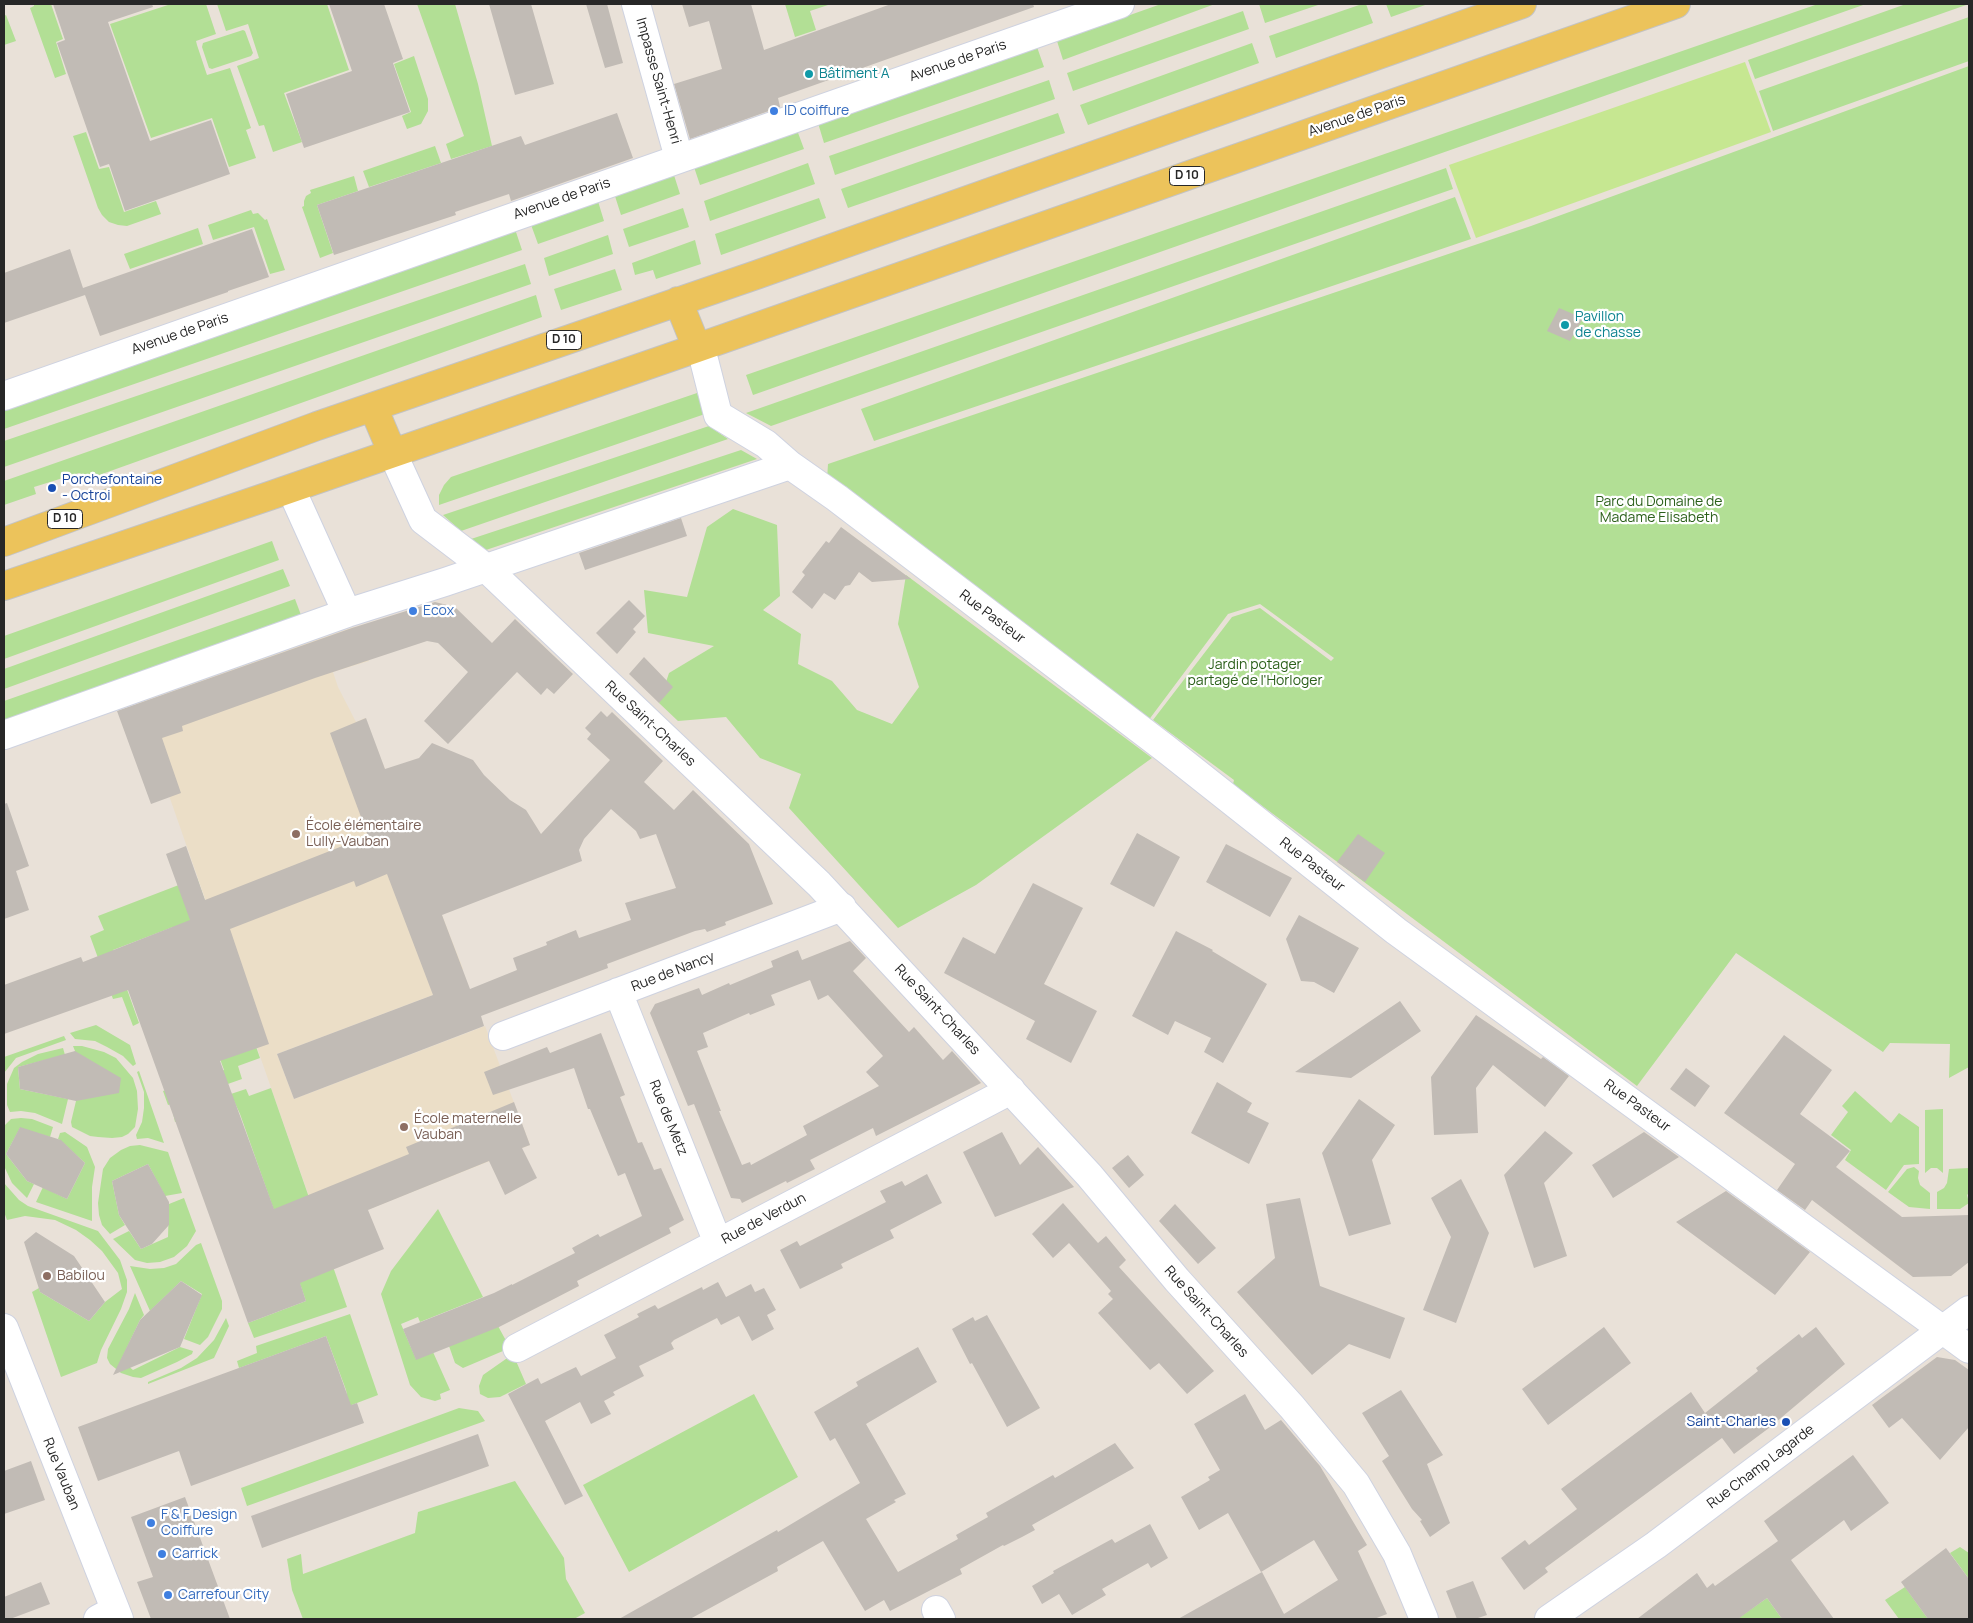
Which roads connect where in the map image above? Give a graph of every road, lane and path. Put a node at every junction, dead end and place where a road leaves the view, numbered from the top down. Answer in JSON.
{"nodes":[{"id":1,"x":636,"y":4,"type":"edge"},
{"id":2,"x":1120,"y":4,"type":"edge"},
{"id":3,"x":1522,"y":4,"type":"edge"},
{"id":4,"x":1676,"y":4,"type":"edge"},
{"id":5,"x":679,"y":158,"type":"junction"},
{"id":6,"x":678,"y":301,"type":"junction"},
{"id":7,"x":697,"y":348,"type":"junction"},
{"id":8,"x":4,"y":396,"type":"edge"},
{"id":9,"x":373,"y":407,"type":"junction"},
{"id":10,"x":392,"y":452,"type":"junction"},
{"id":11,"x":790,"y":465,"type":"junction"},
{"id":12,"x":291,"y":489,"type":"junction"},
{"id":13,"x":4,"y":542,"type":"edge"},
{"id":14,"x":486,"y":568,"type":"junction"},
{"id":15,"x":4,"y":586,"type":"edge"},
{"id":16,"x":348,"y":613,"type":"junction"},
{"id":17,"x":4,"y":735,"type":"edge"},
{"id":18,"x":842,"y":907,"type":"junction"},
{"id":19,"x":618,"y":992,"type":"junction"},
{"id":20,"x":503,"y":1036,"type":"dead end"},
{"id":21,"x":1011,"y":1090,"type":"junction"},
{"id":22,"x":718,"y":1243,"type":"junction"},
{"id":23,"x":1969,"y":1310,"type":"edge"},
{"id":24,"x":1943,"y":1329,"type":"junction"},
{"id":25,"x":5,"y":1333,"type":"edge"},
{"id":26,"x":518,"y":1348,"type":"dead end"},
{"id":27,"x":1969,"y":1348,"type":"edge"},
{"id":28,"x":111,"y":1616,"type":"edge"},
{"id":29,"x":1424,"y":1619,"type":"edge"},
{"id":30,"x":1549,"y":1619,"type":"edge"}],
"edges":[{"from":1,"to":5,"type":"street","name":"Impasse Saint-Henri"},
{"from":2,"to":5,"type":"street","name":"Avenue de Paris"},
{"from":3,"to":6,"type":"main road","number":"D 10"},
{"from":4,"to":7,"type":"main road","name":"Avenue de Paris","number":"D 10"},
{"from":5,"to":8,"type":"street","name":"Avenue de Paris"},
{"from":6,"to":7,"type":"main road"},
{"from":6,"to":9,"type":"main road","number":"D 10"},
{"from":7,"to":10,"type":"main road","name":"Avenue de Paris","number":"D 10"},
{"from":7,"to":11,"type":"street","name":"Rue Pasteur"},
{"from":9,"to":10,"type":"main road"},
{"from":9,"to":13,"type":"main road","number":"D 10"},
{"from":10,"to":12,"type":"main road","name":"Avenue de Paris","number":"D 10"},
{"from":10,"to":14,"type":"street","name":"Rue Saint-Charles"},
{"from":11,"to":14,"type":"street"},
{"from":11,"to":24,"type":"street","name":"Rue Pasteur"},
{"from":12,"to":15,"type":"main road","name":"Avenue de Paris","number":"D 10"},
{"from":12,"to":16,"type":"street"},
{"from":14,"to":16,"type":"street"},
{"from":14,"to":18,"type":"street","name":"Rue Saint-Charles"},
{"from":16,"to":17,"type":"street"},
{"from":18,"to":19,"type":"street","name":"Rue de Nancy"},
{"from":18,"to":21,"type":"street","name":"Rue Saint-Charles"},
{"from":19,"to":20,"type":"street","name":"Rue de Nancy"},
{"from":19,"to":22,"type":"street","name":"Rue de Metz"},
{"from":21,"to":22,"type":"street","name":"Rue de Verdun"},
{"from":21,"to":29,"type":"street","name":"Rue Saint-Charles"},
{"from":22,"to":26,"type":"street","name":"Rue de Verdun"},
{"from":23,"to":24,"type":"street","name":"Rue Champ Lagarde"},
{"from":24,"to":27,"type":"street","name":"Rue Pasteur"},
{"from":24,"to":30,"type":"street","name":"Rue Champ Lagarde"},
{"from":25,"to":28,"type":"street","name":"Rue Vauban"}]}
